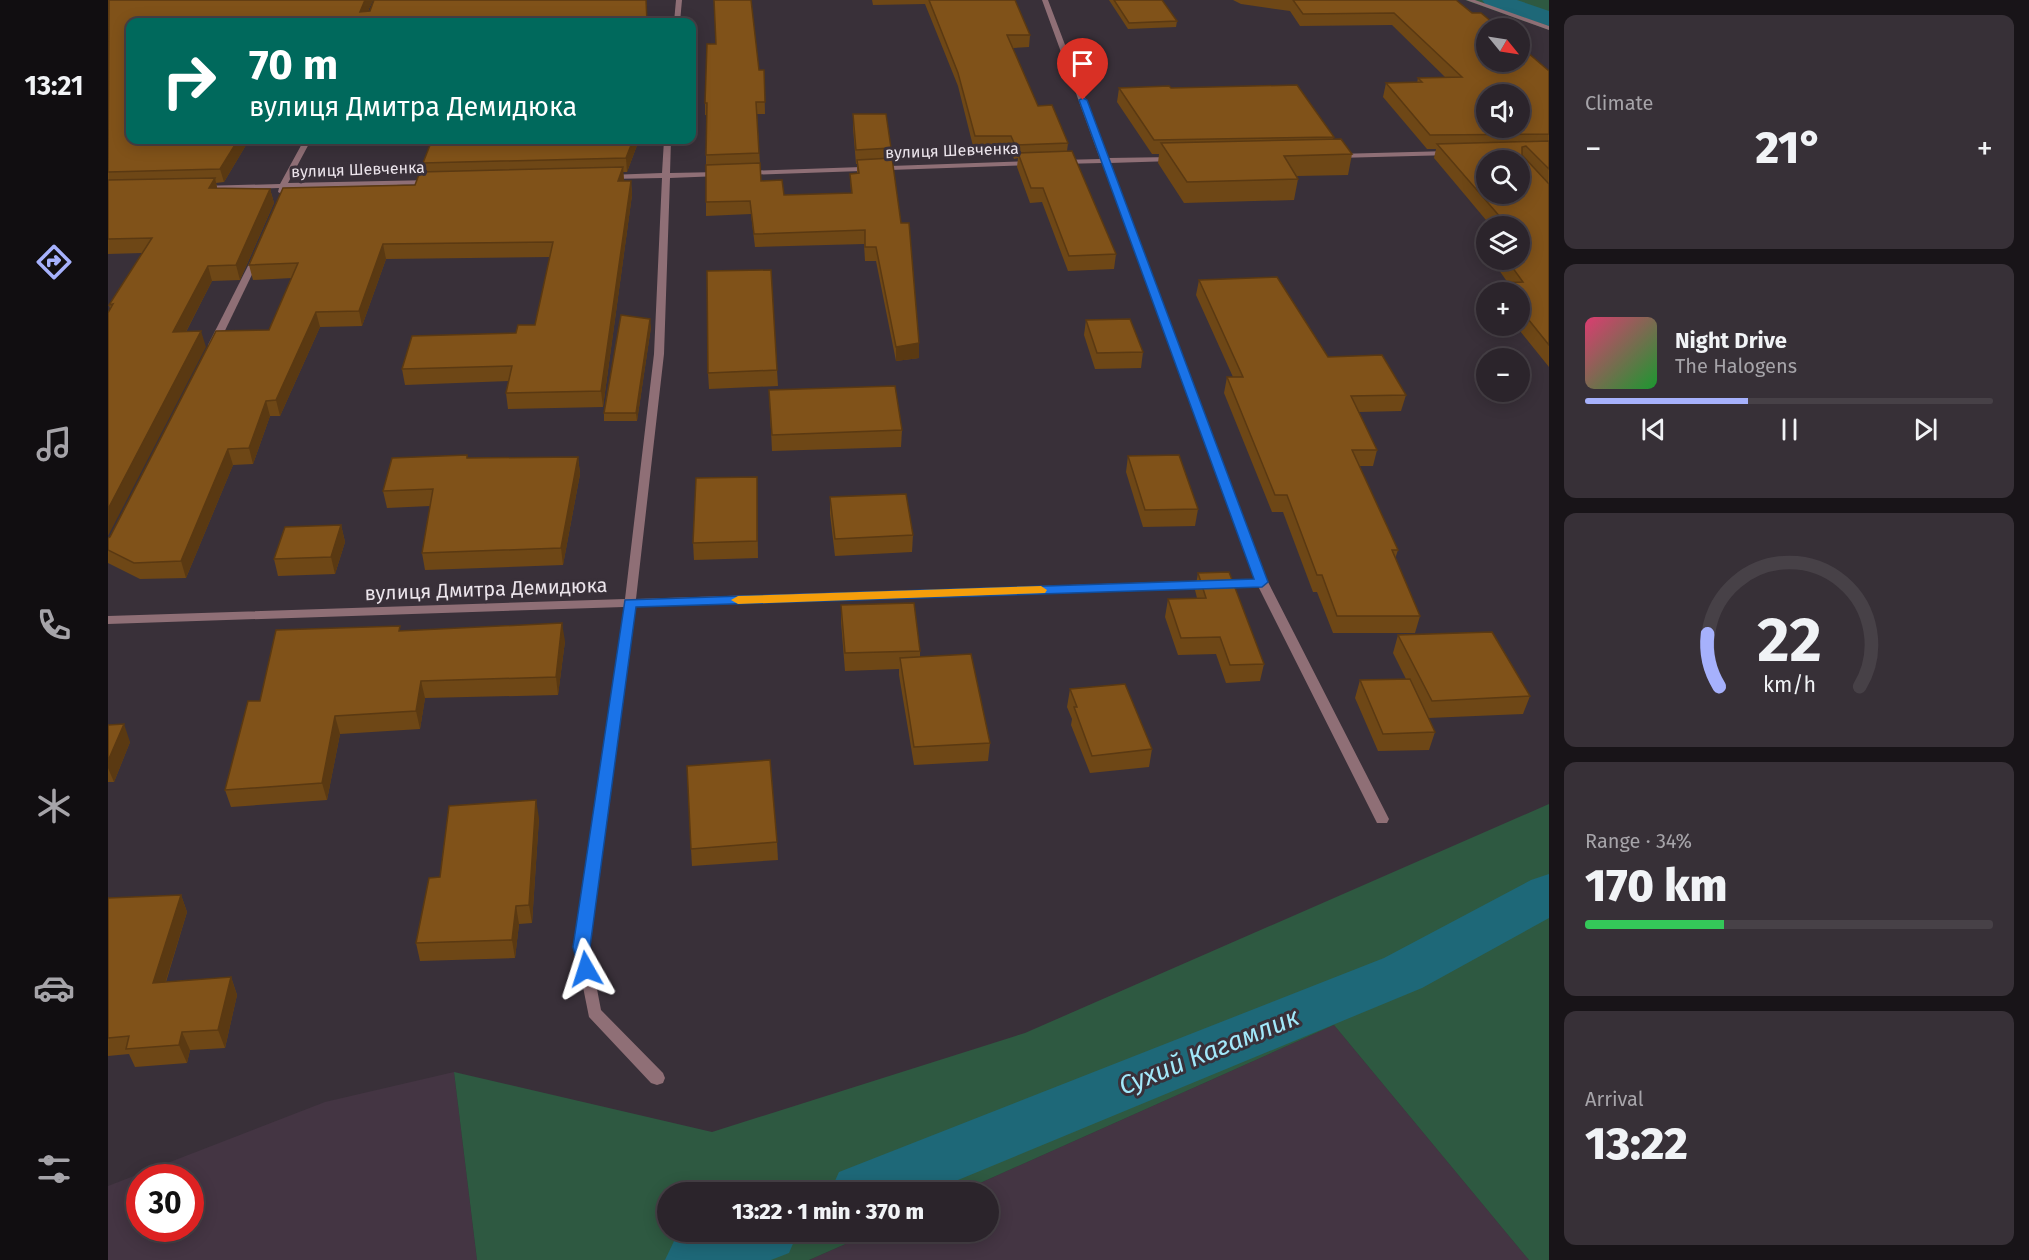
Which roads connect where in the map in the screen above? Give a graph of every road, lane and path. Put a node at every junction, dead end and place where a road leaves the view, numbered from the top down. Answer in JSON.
{"nodes":[{"id":1,"x":679,"y":0,"type":"edge"},
{"id":2,"x":1045,"y":0,"type":"edge"},
{"id":3,"x":1469,"y":0,"type":"edge"},
{"id":4,"x":677,"y":18,"type":"edge"},
{"id":5,"x":1549,"y":28,"type":"edge"},
{"id":6,"x":305,"y":144,"type":"edge"},
{"id":7,"x":667,"y":144,"type":"edge"},
{"id":8,"x":1462,"y":153,"type":"edge"},
{"id":9,"x":1332,"y":156,"type":"edge"},
{"id":10,"x":1179,"y":158,"type":"edge"},
{"id":11,"x":1106,"y":160,"type":"junction"},
{"id":12,"x":724,"y":173,"type":"edge"},
{"id":13,"x":736,"y":173,"type":"edge"},
{"id":14,"x":664,"y":176,"type":"junction"},
{"id":15,"x":605,"y":177,"type":"edge"},
{"id":16,"x":438,"y":182,"type":"edge"},
{"id":17,"x":283,"y":186,"type":"junction"},
{"id":18,"x":190,"y":188,"type":"edge"},
{"id":19,"x":279,"y":208,"type":"edge"},
{"id":20,"x":260,"y":251,"type":"edge"},
{"id":21,"x":208,"y":356,"type":"edge"},
{"id":22,"x":1262,"y":582,"type":"junction"},
{"id":23,"x":630,"y":603,"type":"junction"},
{"id":24,"x":108,"y":620,"type":"edge"},
{"id":25,"x":1382,"y":819,"type":"dead end"},
{"id":26,"x":657,"y":1078,"type":"dead end"}],
"edges":[{"from":1,"to":4,"type":"street"},
{"from":2,"to":11,"type":"street"},
{"from":3,"to":5,"type":"street"},
{"from":6,"to":17,"type":"street"},
{"from":7,"to":14,"type":"street"},
{"from":8,"to":9,"type":"street"},
{"from":10,"to":11,"type":"street","name":"вулиця Шевченка"},
{"from":11,"to":13,"type":"street","name":"вулиця Шевченка"},
{"from":11,"to":22,"type":"street"},
{"from":12,"to":14,"type":"street"},
{"from":14,"to":15,"type":"street"},
{"from":14,"to":23,"type":"street"},
{"from":16,"to":17,"type":"street","name":"вулиця Шевченка"},
{"from":17,"to":18,"type":"street","name":"вулиця Шевченка"},
{"from":17,"to":19,"type":"street"},
{"from":20,"to":21,"type":"street"},
{"from":22,"to":23,"type":"street","name":"вулиця Дмитра Демидюка"},
{"from":22,"to":25,"type":"street"},
{"from":23,"to":24,"type":"street","name":"вулиця Дмитра Демидюка"},
{"from":23,"to":26,"type":"street"}]}
